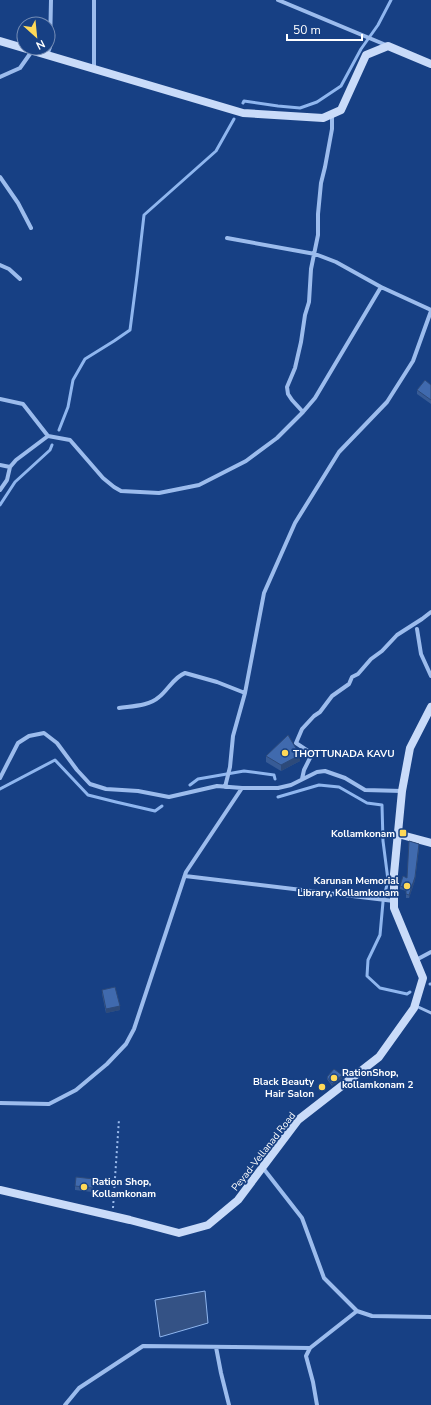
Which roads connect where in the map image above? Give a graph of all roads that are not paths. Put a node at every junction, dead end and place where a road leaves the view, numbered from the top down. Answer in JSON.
{"nodes":[{"id":1,"x":51,"y":0,"type":"edge"},
{"id":2,"x":94,"y":0,"type":"edge"},
{"id":3,"x":278,"y":0,"type":"edge"},
{"id":4,"x":51,"y":16,"type":"edge"},
{"id":5,"x":0,"y":41,"type":"edge"},
{"id":6,"x":16,"y":46,"type":"edge"},
{"id":7,"x":388,"y":46,"type":"junction"},
{"id":8,"x":28,"y":56,"type":"edge"},
{"id":9,"x":50,"y":56,"type":"edge"},
{"id":10,"x":431,"y":64,"type":"edge"},
{"id":11,"x":94,"y":69,"type":"junction"},
{"id":12,"x":0,"y":77,"type":"edge"},
{"id":13,"x":332,"y":114,"type":"junction"},
{"id":14,"x":0,"y":177,"type":"edge"},
{"id":15,"x":31,"y":228,"type":"dead end"},
{"id":16,"x":227,"y":238,"type":"dead end"},
{"id":17,"x":315,"y":254,"type":"junction"},
{"id":18,"x":0,"y":265,"type":"edge"},
{"id":19,"x":20,"y":279,"type":"dead end"},
{"id":20,"x":381,"y":287,"type":"junction"},
{"id":21,"x":431,"y":311,"type":"edge"},
{"id":22,"x":0,"y":399,"type":"edge"},
{"id":23,"x":303,"y":412,"type":"junction"},
{"id":24,"x":48,"y":436,"type":"junction"},
{"id":25,"x":0,"y":464,"type":"edge"},
{"id":26,"x":10,"y":467,"type":"junction"},
{"id":27,"x":0,"y":490,"type":"edge"},
{"id":28,"x":431,"y":612,"type":"edge"},
{"id":29,"x":417,"y":629,"type":"dead end"},
{"id":30,"x":431,"y":676,"type":"edge"},
{"id":31,"x":245,"y":693,"type":"junction"},
{"id":32,"x":431,"y":707,"type":"edge"},
{"id":33,"x":119,"y":708,"type":"dead end"},
{"id":34,"x":0,"y":778,"type":"edge"},
{"id":35,"x":302,"y":779,"type":"junction"},
{"id":36,"x":225,"y":787,"type":"junction"},
{"id":37,"x":242,"y":788,"type":"junction"},
{"id":38,"x":402,"y":791,"type":"junction"},
{"id":39,"x":398,"y":834,"type":"junction"},
{"id":40,"x":431,"y":843,"type":"edge"},
{"id":41,"x":185,"y":876,"type":"junction"},
{"id":42,"x":392,"y":901,"type":"junction"},
{"id":43,"x":431,"y":952,"type":"edge"},
{"id":44,"x":416,"y":960,"type":"junction"},
{"id":45,"x":415,"y":1005,"type":"junction"},
{"id":46,"x":431,"y":1013,"type":"edge"},
{"id":47,"x":0,"y":1103,"type":"edge"},
{"id":48,"x":263,"y":1168,"type":"junction"},
{"id":49,"x":0,"y":1190,"type":"edge"},
{"id":50,"x":357,"y":1311,"type":"junction"},
{"id":51,"x":431,"y":1317,"type":"edge"},
{"id":52,"x":216,"y":1347,"type":"junction"},
{"id":53,"x":310,"y":1348,"type":"junction"},
{"id":54,"x":65,"y":1405,"type":"edge"},
{"id":55,"x":229,"y":1405,"type":"edge"},
{"id":56,"x":317,"y":1405,"type":"edge"}],
"edges":[{"from":1,"to":4,"type":"street"},
{"from":2,"to":11,"type":"street"},
{"from":3,"to":7,"type":"street"},
{"from":5,"to":6,"type":"main road"},
{"from":7,"to":10,"type":"main road"},
{"from":7,"to":13,"type":"main road"},
{"from":8,"to":12,"type":"street"},
{"from":9,"to":11,"type":"main road"},
{"from":11,"to":13,"type":"main road"},
{"from":13,"to":17,"type":"street"},
{"from":14,"to":15,"type":"street"},
{"from":16,"to":17,"type":"street"},
{"from":17,"to":20,"type":"street"},
{"from":17,"to":23,"type":"street"},
{"from":18,"to":19,"type":"street"},
{"from":20,"to":21,"type":"street"},
{"from":20,"to":23,"type":"street"},
{"from":21,"to":31,"type":"street"},
{"from":22,"to":24,"type":"street"},
{"from":23,"to":24,"type":"street"},
{"from":24,"to":26,"type":"street"},
{"from":25,"to":26,"type":"street"},
{"from":26,"to":27,"type":"street"},
{"from":28,"to":35,"type":"street"},
{"from":29,"to":30,"type":"street"},
{"from":31,"to":33,"type":"street"},
{"from":31,"to":36,"type":"street"},
{"from":32,"to":38,"type":"main road","name":"Peyad-Vellanad Road"},
{"from":34,"to":36,"type":"street"},
{"from":35,"to":37,"type":"street"},
{"from":35,"to":38,"type":"street"},
{"from":36,"to":37,"type":"street"},
{"from":37,"to":41,"type":"street"},
{"from":38,"to":39,"type":"main road","name":"Peyad-Vellanad Road"},
{"from":39,"to":40,"type":"main road"},
{"from":39,"to":42,"type":"main road","name":"Peyad-Vellanad Road"},
{"from":41,"to":42,"type":"street"},
{"from":41,"to":47,"type":"street"},
{"from":42,"to":44,"type":"main road","name":"Peyad-Vellanad Road"},
{"from":43,"to":44,"type":"street"},
{"from":44,"to":45,"type":"main road","name":"Peyad-Vellanad Road"},
{"from":45,"to":46,"type":"lane"},
{"from":45,"to":48,"type":"main road","name":"Peyad-Vellanad Road"},
{"from":48,"to":49,"type":"main road","name":"Peyad-Vellanad Road"},
{"from":48,"to":50,"type":"street"},
{"from":50,"to":51,"type":"street"},
{"from":50,"to":53,"type":"street"},
{"from":52,"to":53,"type":"street"},
{"from":52,"to":54,"type":"street"},
{"from":52,"to":55,"type":"street"},
{"from":53,"to":56,"type":"street"}]}
